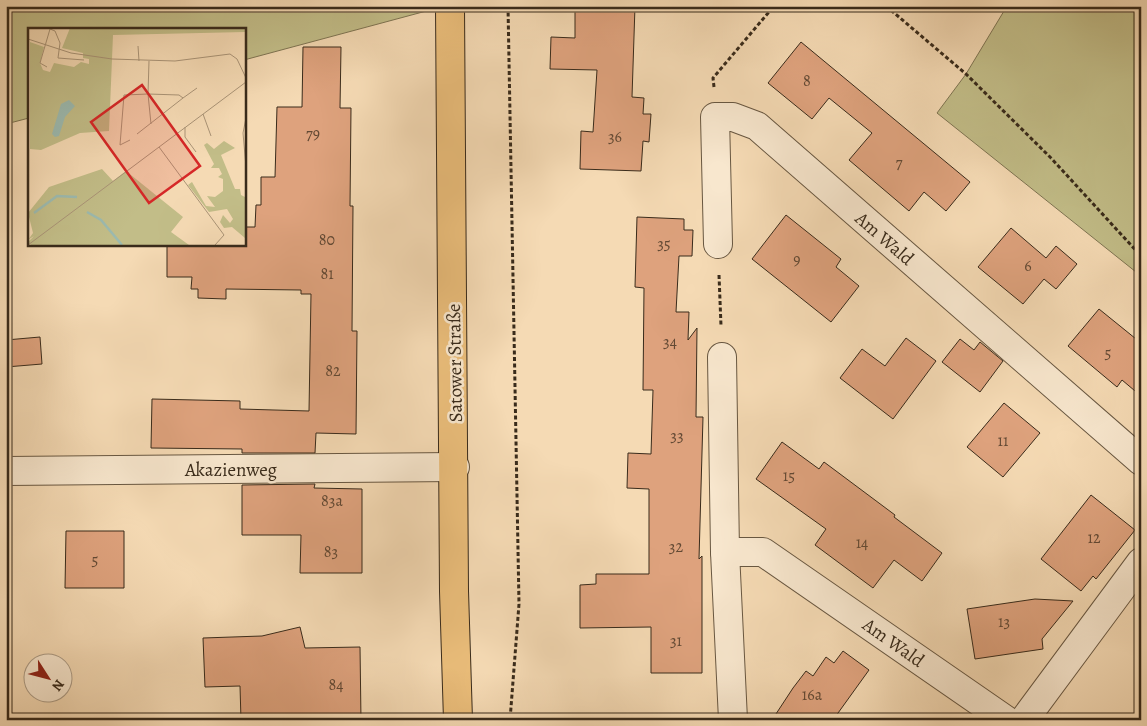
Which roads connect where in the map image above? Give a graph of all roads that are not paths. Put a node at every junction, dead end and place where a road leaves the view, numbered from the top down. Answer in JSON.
{"nodes":[{"id":1,"x":450,"y":6,"type":"edge"},
{"id":2,"x":718,"y":244,"type":"road end"},
{"id":3,"x":722,"y":358,"type":"road end"},
{"id":4,"x":1141,"y":461,"type":"edge"},
{"id":5,"x":455,"y":467,"type":"junction"},
{"id":6,"x":6,"y":471,"type":"edge"},
{"id":7,"x":725,"y":552,"type":"junction"},
{"id":8,"x":1141,"y":562,"type":"edge"},
{"id":9,"x":458,"y":720,"type":"edge"},
{"id":10,"x":733,"y":720,"type":"edge"},
{"id":11,"x":1006,"y":720,"type":"edge"},
{"id":12,"x":1024,"y":720,"type":"edge"}],
"edges":[{"from":1,"to":5,"type":"main road","name":"Satower Straße"},
{"from":2,"to":4,"type":"street","name":"Am Wald"},
{"from":3,"to":7,"type":"street"},
{"from":5,"to":6,"type":"street","name":"Akazienweg"},
{"from":5,"to":9,"type":"main road","name":"Satower Straße"},
{"from":7,"to":10,"type":"street"},
{"from":7,"to":11,"type":"street","name":"Am Wald"},
{"from":8,"to":12,"type":"street"}]}
